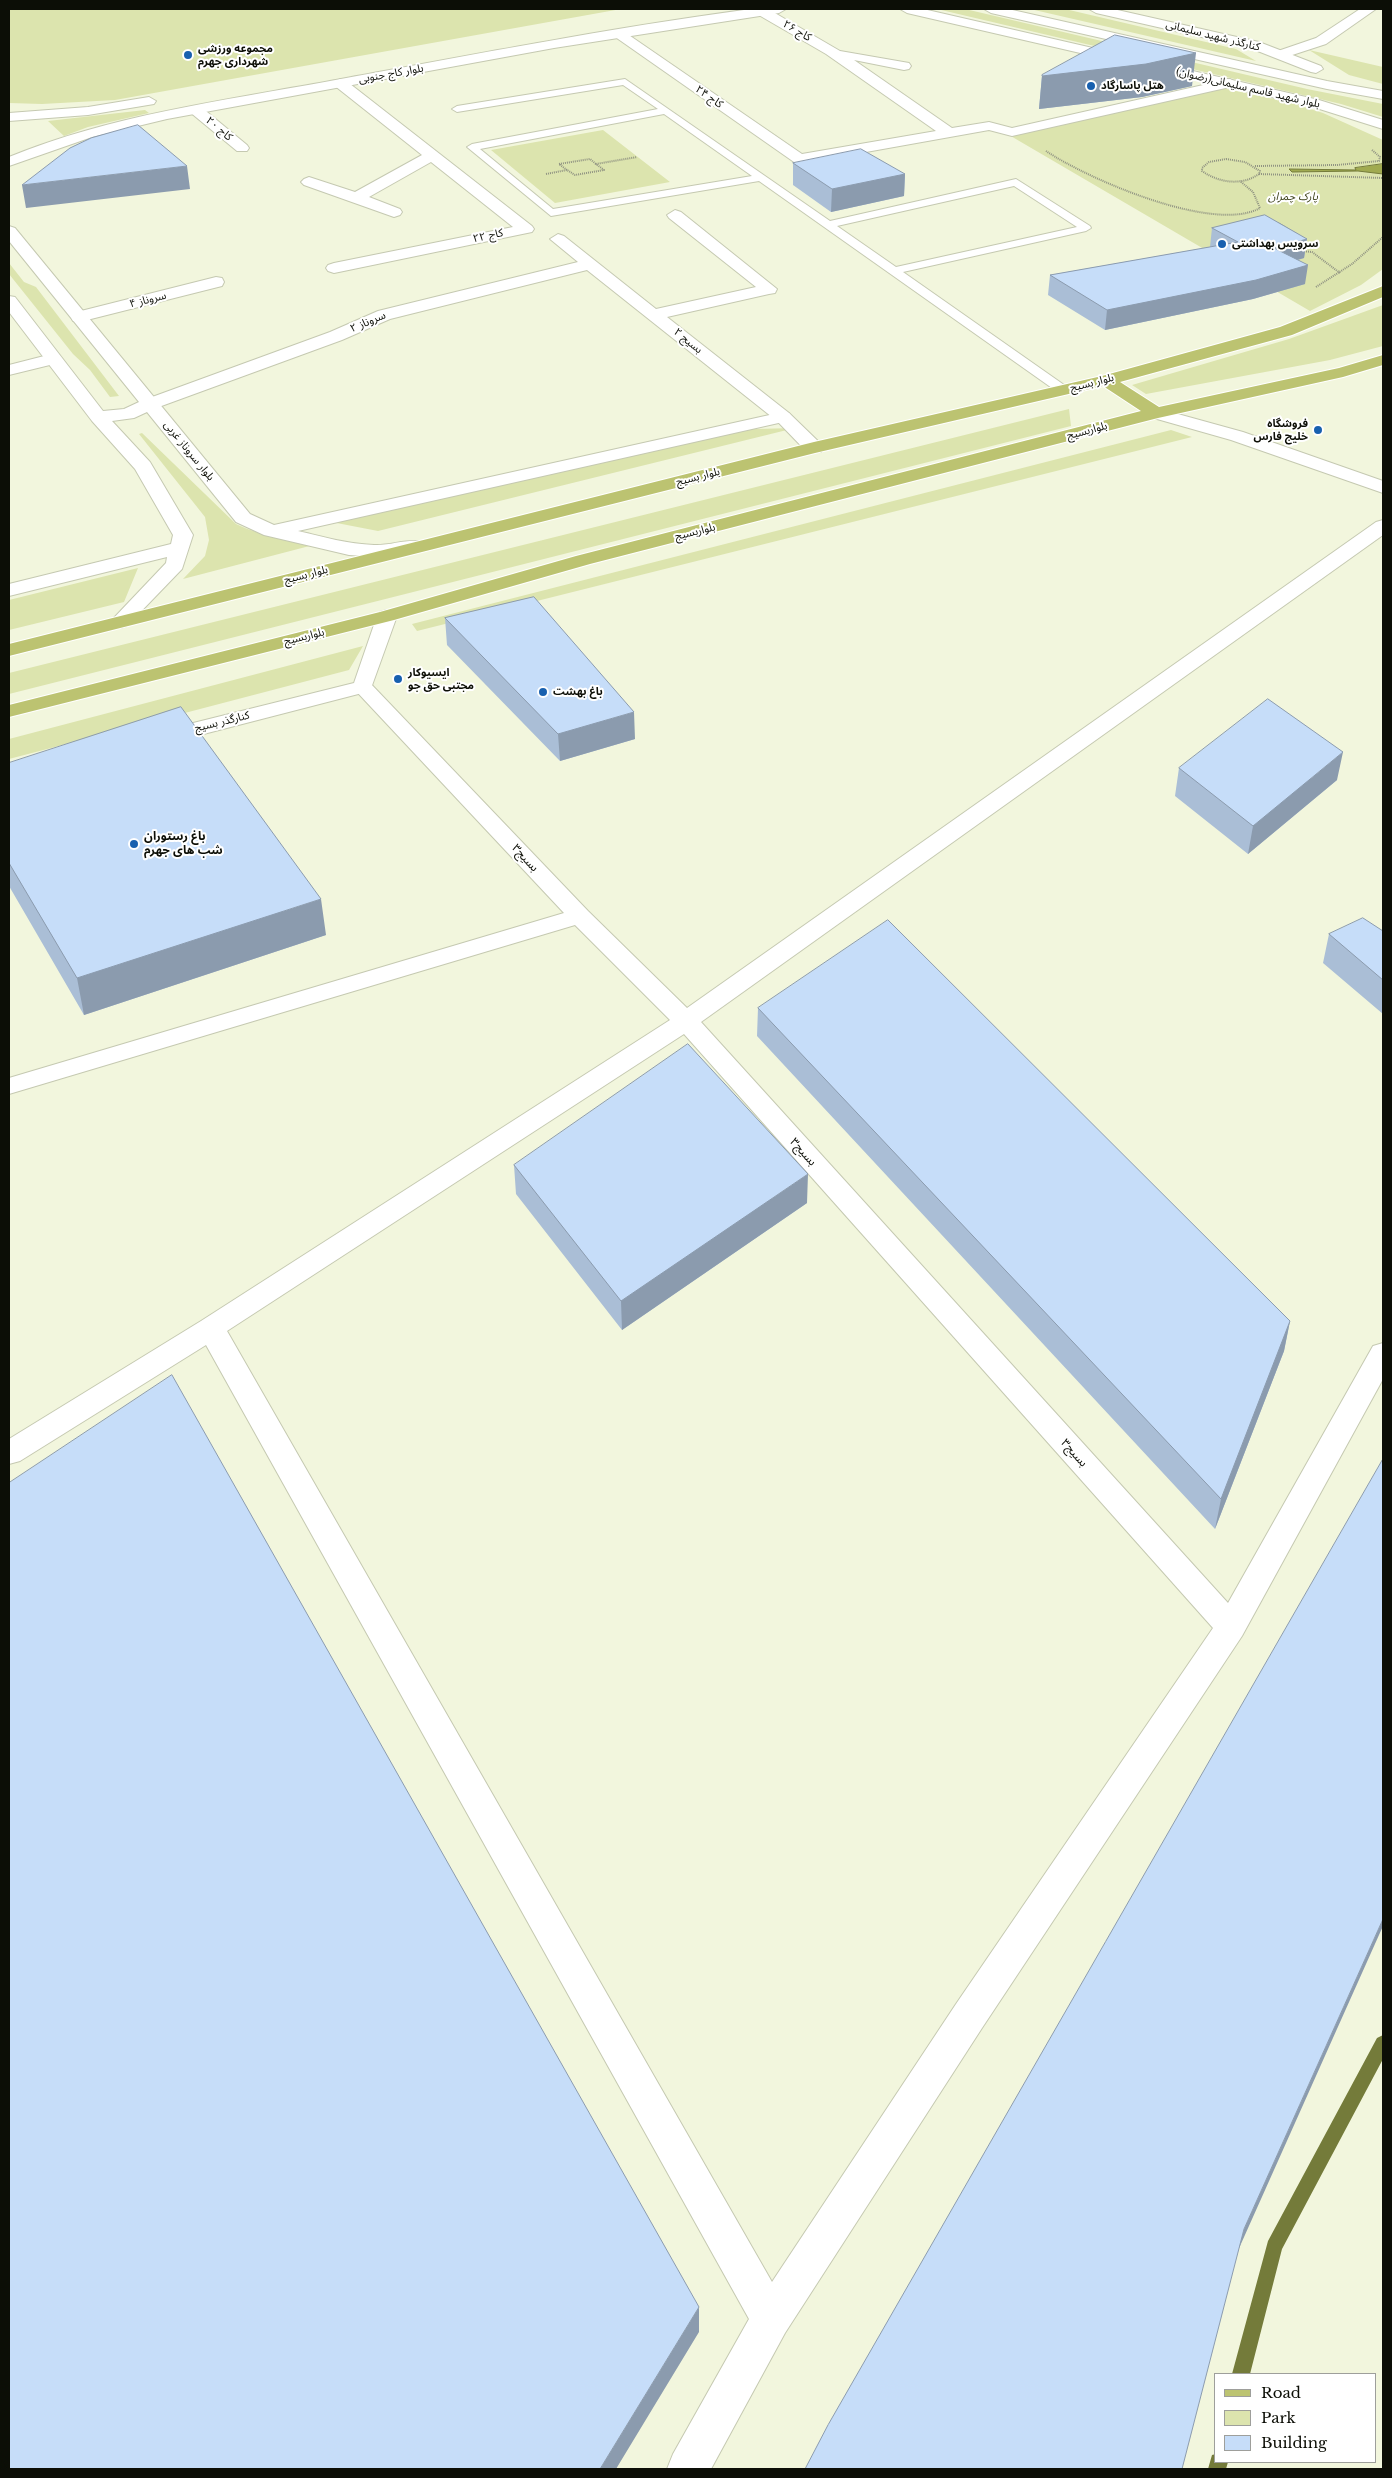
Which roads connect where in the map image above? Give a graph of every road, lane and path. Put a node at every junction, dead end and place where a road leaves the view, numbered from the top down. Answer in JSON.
{"nodes":[{"id":1,"x":693,"y":9,"type":"edge"},
{"id":2,"x":779,"y":9,"type":"edge"},
{"id":3,"x":907,"y":9,"type":"edge"},
{"id":4,"x":991,"y":9,"type":"edge"},
{"id":5,"x":1096,"y":9,"type":"edge"},
{"id":6,"x":1369,"y":9,"type":"edge"},
{"id":7,"x":974,"y":10,"type":"dead end"},
{"id":8,"x":762,"y":11,"type":"junction"},
{"id":9,"x":642,"y":15,"type":"dead end"},
{"id":10,"x":940,"y":16,"type":"junction"},
{"id":11,"x":711,"y":19,"type":"junction"},
{"id":12,"x":1047,"y":21,"type":"junction"},
{"id":13,"x":618,"y":34,"type":"junction"},
{"id":14,"x":1017,"y":34,"type":"junction"},
{"id":15,"x":831,"y":51,"type":"junction"},
{"id":16,"x":1280,"y":55,"type":"junction"},
{"id":17,"x":363,"y":64,"type":"dead end"},
{"id":18,"x":904,"y":66,"type":"dead end"},
{"id":19,"x":340,"y":83,"type":"junction"},
{"id":20,"x":1230,"y":83,"type":"junction"},
{"id":21,"x":1383,"y":95,"type":"edge"},
{"id":22,"x":457,"y":109,"type":"dead end"},
{"id":23,"x":191,"y":110,"type":"junction"},
{"id":24,"x":665,"y":111,"type":"junction"},
{"id":25,"x":9,"y":117,"type":"edge"},
{"id":26,"x":1383,"y":126,"type":"edge"},
{"id":27,"x":950,"y":133,"type":"junction"},
{"id":28,"x":242,"y":148,"type":"dead end"},
{"id":29,"x":1042,"y":149,"type":"dead end"},
{"id":30,"x":1371,"y":149,"type":"dead end"},
{"id":31,"x":432,"y":155,"type":"junction"},
{"id":32,"x":637,"y":157,"type":"dead end"},
{"id":33,"x":9,"y":162,"type":"edge"},
{"id":34,"x":597,"y":164,"type":"junction"},
{"id":35,"x":1255,"y":166,"type":"junction"},
{"id":36,"x":568,"y":170,"type":"junction"},
{"id":37,"x":1259,"y":174,"type":"junction"},
{"id":38,"x":542,"y":175,"type":"dead end"},
{"id":39,"x":762,"y":178,"type":"junction"},
{"id":40,"x":1383,"y":178,"type":"edge"},
{"id":41,"x":1240,"y":181,"type":"junction"},
{"id":42,"x":309,"y":182,"type":"dead end"},
{"id":43,"x":356,"y":198,"type":"junction"},
{"id":44,"x":394,"y":212,"type":"dead end"},
{"id":45,"x":676,"y":216,"type":"dead end"},
{"id":46,"x":1272,"y":219,"type":"edge"},
{"id":47,"x":828,"y":225,"type":"junction"},
{"id":48,"x":11,"y":237,"type":"edge"},
{"id":49,"x":1298,"y":237,"type":"edge"},
{"id":50,"x":1383,"y":237,"type":"edge"},
{"id":51,"x":558,"y":239,"type":"dead end"},
{"id":52,"x":1296,"y":249,"type":"edge"},
{"id":53,"x":592,"y":264,"type":"junction"},
{"id":54,"x":334,"y":268,"type":"dead end"},
{"id":55,"x":893,"y":271,"type":"junction"},
{"id":56,"x":1340,"y":273,"type":"junction"},
{"id":57,"x":216,"y":282,"type":"dead end"},
{"id":58,"x":1311,"y":290,"type":"dead end"},
{"id":59,"x":1383,"y":291,"type":"edge"},
{"id":60,"x":12,"y":311,"type":"edge"},
{"id":61,"x":655,"y":314,"type":"junction"},
{"id":62,"x":79,"y":317,"type":"junction"},
{"id":63,"x":52,"y":359,"type":"junction"},
{"id":64,"x":1383,"y":360,"type":"edge"},
{"id":65,"x":9,"y":370,"type":"edge"},
{"id":66,"x":1343,"y":372,"type":"junction"},
{"id":67,"x":1383,"y":372,"type":"edge"},
{"id":68,"x":1106,"y":380,"type":"junction"},
{"id":69,"x":1063,"y":390,"type":"junction"},
{"id":70,"x":150,"y":404,"type":"junction"},
{"id":71,"x":1156,"y":413,"type":"junction"},
{"id":72,"x":98,"y":417,"type":"junction"},
{"id":73,"x":783,"y":417,"type":"junction"},
{"id":74,"x":814,"y":448,"type":"junction"},
{"id":75,"x":1383,"y":487,"type":"edge"},
{"id":76,"x":1383,"y":526,"type":"edge"},
{"id":77,"x":271,"y":531,"type":"junction"},
{"id":78,"x":436,"y":543,"type":"junction"},
{"id":79,"x":179,"y":548,"type":"junction"},
{"id":80,"x":9,"y":590,"type":"edge"},
{"id":81,"x":387,"y":616,"type":"junction"},
{"id":82,"x":120,"y":622,"type":"junction"},
{"id":83,"x":9,"y":650,"type":"edge"},
{"id":84,"x":363,"y":687,"type":"junction"},
{"id":85,"x":9,"y":711,"type":"edge"},
{"id":86,"x":143,"y":742,"type":"edge"},
{"id":87,"x":580,"y":916,"type":"junction"},
{"id":88,"x":686,"y":1021,"type":"junction"},
{"id":89,"x":9,"y":1086,"type":"edge"},
{"id":90,"x":211,"y":1328,"type":"junction"},
{"id":91,"x":1383,"y":1353,"type":"edge"},
{"id":92,"x":9,"y":1453,"type":"edge"},
{"id":93,"x":1231,"y":1627,"type":"junction"},
{"id":94,"x":771,"y":2319,"type":"junction"},
{"id":95,"x":688,"y":2469,"type":"edge"}],
"edges":[{"from":1,"to":11,"type":"street"},
{"from":2,"to":8,"type":"street","name":"بلوار کاج جنوبی"},
{"from":3,"to":10,"type":"street","name":"بلوار شهید قاسم سلیمانی(رضوان)"},
{"from":4,"to":12,"type":"street","name":"بلوار شهید قاسم سلیمانی(رضوان)"},
{"from":5,"to":16,"type":"street","name":"کنارگذر شهید سلیمانی"},
{"from":6,"to":16,"type":"street"},
{"from":7,"to":10,"type":"street"},
{"from":8,"to":11,"type":"street","name":"بلوار کاج جنوبی"},
{"from":8,"to":15,"type":"street","name":"کاج ۲۶"},
{"from":9,"to":17,"type":"street","name":"بلوار کاج جنوبی"},
{"from":10,"to":14,"type":"street","name":"بلوار شهید قاسم سلیمانی(رضوان)"},
{"from":11,"to":13,"type":"street","name":"بلوار کاج جنوبی"},
{"from":12,"to":14,"type":"street"},
{"from":12,"to":21,"type":"street","name":"بلوار شهید قاسم سلیمانی(رضوان)"},
{"from":13,"to":19,"type":"street","name":"بلوار کاج جنوبی"},
{"from":13,"to":27,"type":"street","name":"کاج ۲۴"},
{"from":14,"to":20,"type":"street","name":"بلوار شهید قاسم سلیمانی(رضوان)"},
{"from":15,"to":18,"type":"street"},
{"from":15,"to":27,"type":"street"},
{"from":16,"to":21,"type":"street","name":"کنارگذر شهید سلیمانی"},
{"from":19,"to":23,"type":"street","name":"بلوار کاج جنوبی"},
{"from":19,"to":31,"type":"street","name":"کاج ۲۲"},
{"from":20,"to":26,"type":"street","name":"بلوار شهید قاسم سلیمانی(رضوان)"},
{"from":20,"to":27,"type":"street"},
{"from":22,"to":24,"type":"lane"},
{"from":23,"to":25,"type":"street","name":"کاج ۲۰"},
{"from":23,"to":28,"type":"street","name":"کاج ۲۰"},
{"from":23,"to":33,"type":"street","name":"بلوار کاج جنوبی"},
{"from":24,"to":39,"type":"lane"},
{"from":24,"to":39,"type":"lane"},
{"from":29,"to":41,"type":"path"},
{"from":30,"to":35,"type":"path"},
{"from":31,"to":43,"type":"street"},
{"from":31,"to":54,"type":"street","name":"کاج ۲۲"},
{"from":32,"to":34,"type":"path"},
{"from":34,"to":36,"type":"path"},
{"from":34,"to":36,"type":"path"},
{"from":35,"to":37,"type":"path"},
{"from":35,"to":41,"type":"path"},
{"from":36,"to":38,"type":"path"},
{"from":37,"to":40,"type":"path"},
{"from":37,"to":41,"type":"path"},
{"from":39,"to":47,"type":"lane"},
{"from":42,"to":43,"type":"street"},
{"from":43,"to":44,"type":"street"},
{"from":45,"to":61,"type":"street"},
{"from":46,"to":49,"type":"path"},
{"from":47,"to":55,"type":"lane"},
{"from":47,"to":55,"type":"lane"},
{"from":48,"to":62,"type":"street","name":"بلوار سروناز غربی"},
{"from":50,"to":56,"type":"path"},
{"from":51,"to":53,"type":"street","name":"بسیج ۲"},
{"from":52,"to":56,"type":"path"},
{"from":53,"to":61,"type":"street","name":"بسیج ۲"},
{"from":53,"to":70,"type":"street","name":"سروناز ۲"},
{"from":55,"to":69,"type":"lane"},
{"from":56,"to":58,"type":"path"},
{"from":57,"to":62,"type":"street","name":"سروناز ۴"},
{"from":59,"to":68,"type":"main road","name":"بلوار بسیج"},
{"from":60,"to":63,"type":"street"},
{"from":61,"to":73,"type":"street","name":"بسیج ۲"},
{"from":62,"to":70,"type":"street","name":"بلوار سروناز غربی"},
{"from":63,"to":65,"type":"street"},
{"from":63,"to":72,"type":"street"},
{"from":64,"to":66,"type":"main road","name":"بلواربسیج"},
{"from":66,"to":67,"type":"main road"},
{"from":66,"to":71,"type":"main road","name":"بلواربسیج"},
{"from":68,"to":69,"type":"main road","name":"بلوار بسیج"},
{"from":68,"to":71,"type":"main road"},
{"from":69,"to":74,"type":"main road","name":"بلوار بسیج"},
{"from":70,"to":72,"type":"street","name":"سروناز ۲"},
{"from":70,"to":77,"type":"street","name":"بلوار سروناز غربی"},
{"from":71,"to":75,"type":"street"},
{"from":71,"to":81,"type":"main road","name":"بلواربسیج"},
{"from":72,"to":79,"type":"street"},
{"from":73,"to":74,"type":"street","name":"بسیج ۲"},
{"from":73,"to":77,"type":"street"},
{"from":74,"to":78,"type":"main road","name":"بلوار بسیج"},
{"from":76,"to":88,"type":"street"},
{"from":77,"to":78,"type":"street","name":"بلوار سروناز غربی"},
{"from":78,"to":82,"type":"main road","name":"بلوار بسیج"},
{"from":79,"to":80,"type":"street"},
{"from":79,"to":82,"type":"street"},
{"from":81,"to":84,"type":"street"},
{"from":81,"to":85,"type":"main road","name":"بلواربسیج"},
{"from":82,"to":83,"type":"main road","name":"بلوار بسیج"},
{"from":84,"to":86,"type":"street","name":"کنارگذر بسیج"},
{"from":84,"to":87,"type":"street","name":"بسیج۳"},
{"from":87,"to":88,"type":"street","name":"بسیج۳"},
{"from":87,"to":89,"type":"street"},
{"from":88,"to":90,"type":"street"},
{"from":88,"to":93,"type":"street","name":"بسیج۳"},
{"from":90,"to":92,"type":"street"},
{"from":90,"to":94,"type":"street"},
{"from":91,"to":93,"type":"street"},
{"from":93,"to":94,"type":"street"},
{"from":94,"to":95,"type":"street"}]}
